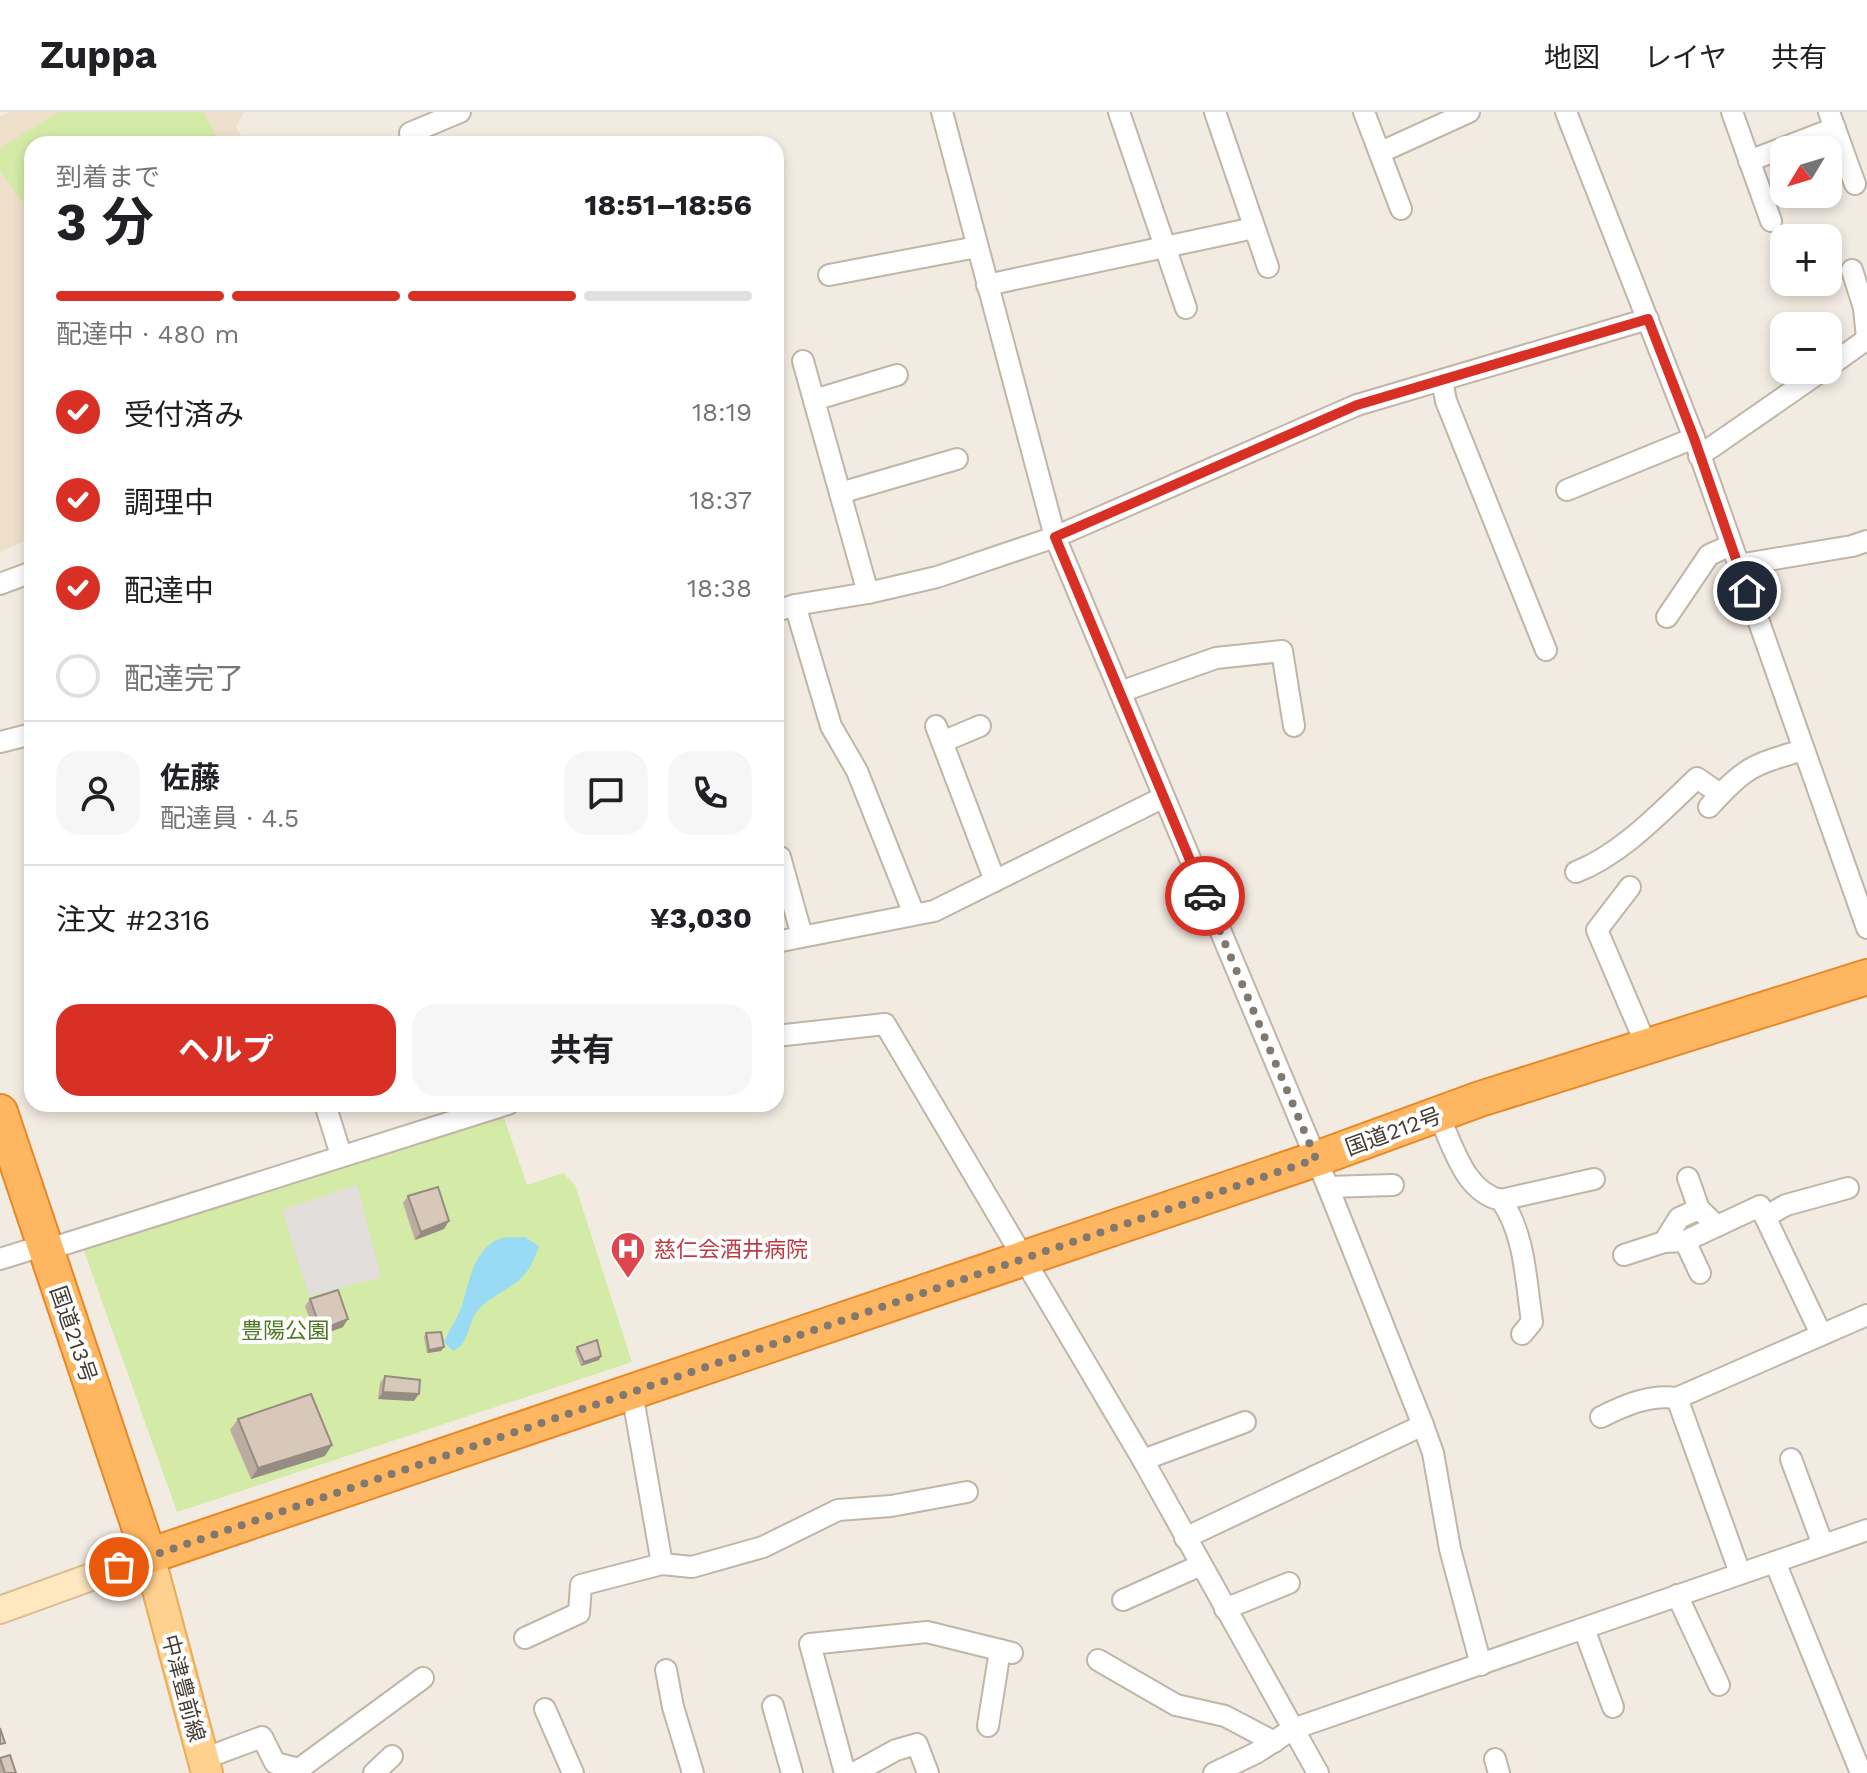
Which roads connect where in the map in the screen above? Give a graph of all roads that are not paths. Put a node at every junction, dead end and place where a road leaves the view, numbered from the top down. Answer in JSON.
{"nodes":[{"id":1,"x":405,"y":112,"type":"edge"},
{"id":2,"x":460,"y":112,"type":"edge"},
{"id":3,"x":942,"y":112,"type":"edge"},
{"id":4,"x":1119,"y":112,"type":"edge"},
{"id":5,"x":1215,"y":112,"type":"edge"},
{"id":6,"x":1364,"y":112,"type":"edge"},
{"id":7,"x":1469,"y":112,"type":"edge"},
{"id":8,"x":1566,"y":112,"type":"edge"},
{"id":9,"x":1732,"y":112,"type":"edge"},
{"id":10,"x":1832,"y":120,"type":"edge"},
{"id":11,"x":411,"y":136,"type":"edge"},
{"id":12,"x":416,"y":136,"type":"edge"},
{"id":13,"x":1381,"y":152,"type":"junction"},
{"id":14,"x":1749,"y":161,"type":"junction"},
{"id":15,"x":1855,"y":184,"type":"dead end"},
{"id":16,"x":1401,"y":209,"type":"dead end"},
{"id":17,"x":1771,"y":221,"type":"dead end"},
{"id":18,"x":1254,"y":228,"type":"junction"},
{"id":19,"x":977,"y":247,"type":"junction"},
{"id":20,"x":1165,"y":247,"type":"junction"},
{"id":21,"x":1268,"y":267,"type":"dead end"},
{"id":22,"x":1852,"y":270,"type":"dead end"},
{"id":23,"x":829,"y":275,"type":"dead end"},
{"id":24,"x":987,"y":285,"type":"junction"},
{"id":25,"x":1186,"y":308,"type":"dead end"},
{"id":26,"x":1648,"y":319,"type":"junction"},
{"id":27,"x":1867,"y":339,"type":"edge"},
{"id":28,"x":1842,"y":357,"type":"edge"},
{"id":29,"x":803,"y":361,"type":"dead end"},
{"id":30,"x":897,"y":375,"type":"dead end"},
{"id":31,"x":1442,"y":380,"type":"junction"},
{"id":32,"x":1796,"y":384,"type":"edge"},
{"id":33,"x":814,"y":400,"type":"junction"},
{"id":34,"x":1696,"y":447,"type":"junction"},
{"id":35,"x":957,"y":459,"type":"dead end"},
{"id":36,"x":1567,"y":490,"type":"dead end"},
{"id":37,"x":840,"y":493,"type":"junction"},
{"id":38,"x":1055,"y":537,"type":"junction"},
{"id":39,"x":1867,"y":541,"type":"edge"},
{"id":40,"x":1734,"y":555,"type":"junction"},
{"id":41,"x":24,"y":575,"type":"edge"},
{"id":42,"x":0,"y":584,"type":"edge"},
{"id":43,"x":868,"y":593,"type":"junction"},
{"id":44,"x":786,"y":608,"type":"edge"},
{"id":45,"x":1667,"y":617,"type":"dead end"},
{"id":46,"x":1546,"y":650,"type":"dead end"},
{"id":47,"x":1120,"y":692,"type":"junction"},
{"id":48,"x":980,"y":726,"type":"dead end"},
{"id":49,"x":1294,"y":726,"type":"dead end"},
{"id":50,"x":24,"y":736,"type":"edge"},
{"id":51,"x":0,"y":742,"type":"edge"},
{"id":52,"x":1803,"y":750,"type":"junction"},
{"id":53,"x":1164,"y":797,"type":"junction"},
{"id":54,"x":784,"y":871,"type":"edge"},
{"id":55,"x":1576,"y":872,"type":"dead end"},
{"id":56,"x":1858,"y":875,"type":"edge"},
{"id":57,"x":995,"y":881,"type":"junction"},
{"id":58,"x":1630,"y":887,"type":"dead end"},
{"id":59,"x":914,"y":914,"type":"junction"},
{"id":60,"x":1867,"y":928,"type":"edge"},
{"id":61,"x":802,"y":936,"type":"junction"},
{"id":62,"x":784,"y":940,"type":"edge"},
{"id":63,"x":1867,"y":977,"type":"edge"},
{"id":64,"x":784,"y":1035,"type":"edge"},
{"id":65,"x":1647,"y":1047,"type":"junction"},
{"id":66,"x":0,"y":1112,"type":"edge"},
{"id":67,"x":328,"y":1112,"type":"edge"},
{"id":68,"x":482,"y":1112,"type":"edge"},
{"id":69,"x":1438,"y":1114,"type":"junction"},
{"id":70,"x":341,"y":1155,"type":"junction"},
{"id":71,"x":1322,"y":1173,"type":"junction"},
{"id":72,"x":1688,"y":1178,"type":"dead end"},
{"id":73,"x":1594,"y":1179,"type":"dead end"},
{"id":74,"x":1393,"y":1185,"type":"dead end"},
{"id":75,"x":1848,"y":1188,"type":"dead end"},
{"id":76,"x":1501,"y":1200,"type":"junction"},
{"id":77,"x":1699,"y":1209,"type":"junction"},
{"id":78,"x":1765,"y":1217,"type":"junction"},
{"id":79,"x":1717,"y":1226,"type":"junction"},
{"id":80,"x":1685,"y":1241,"type":"junction"},
{"id":81,"x":1664,"y":1242,"type":"junction"},
{"id":82,"x":45,"y":1248,"type":"junction"},
{"id":83,"x":1624,"y":1255,"type":"dead end"},
{"id":84,"x":1025,"y":1258,"type":"junction"},
{"id":85,"x":0,"y":1259,"type":"edge"},
{"id":86,"x":1700,"y":1273,"type":"dead end"},
{"id":87,"x":1867,"y":1315,"type":"edge"},
{"id":88,"x":1522,"y":1334,"type":"dead end"},
{"id":89,"x":1821,"y":1334,"type":"junction"},
{"id":90,"x":632,"y":1392,"type":"junction"},
{"id":91,"x":1677,"y":1398,"type":"junction"},
{"id":92,"x":1601,"y":1417,"type":"dead end"},
{"id":93,"x":1245,"y":1422,"type":"dead end"},
{"id":94,"x":1423,"y":1425,"type":"junction"},
{"id":95,"x":1791,"y":1459,"type":"dead end"},
{"id":96,"x":1143,"y":1460,"type":"junction"},
{"id":97,"x":967,"y":1492,"type":"dead end"},
{"id":98,"x":1867,"y":1530,"type":"edge"},
{"id":99,"x":1185,"y":1538,"type":"junction"},
{"id":100,"x":1823,"y":1545,"type":"junction"},
{"id":101,"x":149,"y":1556,"type":"junction"},
{"id":102,"x":1775,"y":1562,"type":"junction"},
{"id":103,"x":662,"y":1564,"type":"junction"},
{"id":104,"x":1201,"y":1565,"type":"junction"},
{"id":105,"x":1740,"y":1573,"type":"junction"},
{"id":106,"x":1289,"y":1583,"type":"dead end"},
{"id":107,"x":1677,"y":1595,"type":"junction"},
{"id":108,"x":1123,"y":1600,"type":"dead end"},
{"id":109,"x":1225,"y":1609,"type":"junction"},
{"id":110,"x":0,"y":1610,"type":"edge"},
{"id":111,"x":1584,"y":1629,"type":"junction"},
{"id":112,"x":525,"y":1638,"type":"dead end"},
{"id":113,"x":1098,"y":1660,"type":"dead end"},
{"id":114,"x":1481,"y":1665,"type":"junction"},
{"id":115,"x":666,"y":1670,"type":"dead end"},
{"id":116,"x":423,"y":1678,"type":"dead end"},
{"id":117,"x":1719,"y":1685,"type":"dead end"},
{"id":118,"x":773,"y":1706,"type":"dead end"},
{"id":119,"x":1613,"y":1707,"type":"dead end"},
{"id":120,"x":545,"y":1709,"type":"dead end"},
{"id":121,"x":988,"y":1726,"type":"dead end"},
{"id":122,"x":1293,"y":1729,"type":"junction"},
{"id":123,"x":1274,"y":1742,"type":"junction"},
{"id":124,"x":392,"y":1756,"type":"dead end"},
{"id":125,"x":202,"y":1768,"type":"edge"},
{"id":126,"x":374,"y":1773,"type":"edge"},
{"id":127,"x":573,"y":1773,"type":"edge"},
{"id":128,"x":693,"y":1773,"type":"edge"},
{"id":129,"x":792,"y":1773,"type":"edge"},
{"id":130,"x":845,"y":1773,"type":"edge"},
{"id":131,"x":854,"y":1773,"type":"edge"},
{"id":132,"x":928,"y":1773,"type":"edge"},
{"id":133,"x":1214,"y":1773,"type":"edge"},
{"id":134,"x":1318,"y":1773,"type":"edge"},
{"id":135,"x":1861,"y":1773,"type":"edge"}],
"edges":[{"from":1,"to":11,"type":"street"},
{"from":2,"to":12,"type":"street"},
{"from":3,"to":19,"type":"street"},
{"from":4,"to":20,"type":"street"},
{"from":5,"to":18,"type":"street"},
{"from":6,"to":13,"type":"street"},
{"from":7,"to":13,"type":"street"},
{"from":8,"to":26,"type":"street"},
{"from":9,"to":14,"type":"street"},
{"from":10,"to":14,"type":"street"},
{"from":10,"to":15,"type":"street"},
{"from":13,"to":16,"type":"street"},
{"from":14,"to":17,"type":"street"},
{"from":18,"to":20,"type":"street"},
{"from":18,"to":21,"type":"street"},
{"from":19,"to":23,"type":"street"},
{"from":19,"to":24,"type":"street"},
{"from":20,"to":24,"type":"street"},
{"from":20,"to":25,"type":"street"},
{"from":22,"to":27,"type":"street"},
{"from":24,"to":38,"type":"street"},
{"from":26,"to":31,"type":"street"},
{"from":26,"to":34,"type":"street"},
{"from":27,"to":28,"type":"street"},
{"from":29,"to":33,"type":"street"},
{"from":30,"to":33,"type":"street"},
{"from":31,"to":38,"type":"street"},
{"from":31,"to":46,"type":"street"},
{"from":32,"to":34,"type":"street"},
{"from":33,"to":37,"type":"street"},
{"from":34,"to":36,"type":"street"},
{"from":34,"to":40,"type":"street"},
{"from":35,"to":37,"type":"street"},
{"from":37,"to":43,"type":"street"},
{"from":38,"to":43,"type":"street"},
{"from":38,"to":47,"type":"street"},
{"from":39,"to":40,"type":"street"},
{"from":40,"to":45,"type":"street"},
{"from":40,"to":52,"type":"street"},
{"from":41,"to":42,"type":"street"},
{"from":43,"to":44,"type":"street"},
{"from":44,"to":59,"type":"street"},
{"from":47,"to":49,"type":"street"},
{"from":47,"to":53,"type":"street"},
{"from":48,"to":57,"type":"street"},
{"from":50,"to":51,"type":"street"},
{"from":52,"to":55,"type":"street"},
{"from":52,"to":56,"type":"street"},
{"from":53,"to":57,"type":"street"},
{"from":53,"to":71,"type":"street"},
{"from":54,"to":61,"type":"street"},
{"from":56,"to":60,"type":"street"},
{"from":57,"to":59,"type":"street"},
{"from":58,"to":65,"type":"street"},
{"from":59,"to":61,"type":"street"},
{"from":61,"to":62,"type":"street"},
{"from":63,"to":65,"type":"highway","name":"国道212号"},
{"from":64,"to":84,"type":"street"},
{"from":65,"to":69,"type":"highway","name":"国道212号"},
{"from":66,"to":82,"type":"highway","name":"国道213号"},
{"from":67,"to":70,"type":"street"},
{"from":68,"to":70,"type":"street"},
{"from":69,"to":71,"type":"highway","name":"国道212号"},
{"from":69,"to":76,"type":"street"},
{"from":70,"to":82,"type":"street"},
{"from":71,"to":74,"type":"street"},
{"from":71,"to":84,"type":"highway","name":"国道212号"},
{"from":71,"to":94,"type":"street"},
{"from":72,"to":77,"type":"street"},
{"from":73,"to":76,"type":"street"},
{"from":75,"to":78,"type":"street"},
{"from":76,"to":88,"type":"street"},
{"from":77,"to":79,"type":"street"},
{"from":77,"to":81,"type":"street"},
{"from":78,"to":79,"type":"street"},
{"from":78,"to":89,"type":"street"},
{"from":79,"to":80,"type":"street"},
{"from":80,"to":81,"type":"street"},
{"from":80,"to":86,"type":"street"},
{"from":81,"to":83,"type":"street"},
{"from":82,"to":85,"type":"street"},
{"from":82,"to":101,"type":"highway","name":"国道213号"},
{"from":84,"to":90,"type":"highway","name":"国道212号"},
{"from":84,"to":96,"type":"street"},
{"from":87,"to":89,"type":"street"},
{"from":89,"to":91,"type":"street"},
{"from":90,"to":101,"type":"highway","name":"国道212号"},
{"from":90,"to":103,"type":"street"},
{"from":91,"to":92,"type":"street"},
{"from":91,"to":105,"type":"street"},
{"from":93,"to":96,"type":"street"},
{"from":94,"to":99,"type":"street"},
{"from":94,"to":114,"type":"street"},
{"from":95,"to":100,"type":"street"},
{"from":96,"to":99,"type":"street"},
{"from":97,"to":103,"type":"street"},
{"from":98,"to":100,"type":"street"},
{"from":99,"to":104,"type":"street"},
{"from":100,"to":102,"type":"street"},
{"from":101,"to":110,"type":"street"},
{"from":101,"to":125,"type":"main road","name":"中津豊前線"},
{"from":102,"to":105,"type":"street"},
{"from":102,"to":135,"type":"street"},
{"from":103,"to":112,"type":"street"},
{"from":104,"to":108,"type":"street"},
{"from":104,"to":109,"type":"street"},
{"from":105,"to":107,"type":"street"},
{"from":106,"to":109,"type":"street"},
{"from":107,"to":111,"type":"street"},
{"from":107,"to":117,"type":"street"},
{"from":109,"to":122,"type":"street"},
{"from":111,"to":114,"type":"street"},
{"from":111,"to":119,"type":"street"},
{"from":113,"to":123,"type":"street"},
{"from":114,"to":122,"type":"street"},
{"from":115,"to":128,"type":"street"},
{"from":116,"to":125,"type":"street"},
{"from":118,"to":129,"type":"street"},
{"from":120,"to":127,"type":"street"},
{"from":121,"to":130,"type":"street"},
{"from":122,"to":123,"type":"street"},
{"from":122,"to":134,"type":"street"},
{"from":123,"to":133,"type":"street"},
{"from":124,"to":126,"type":"street"},
{"from":131,"to":132,"type":"street"}]}
